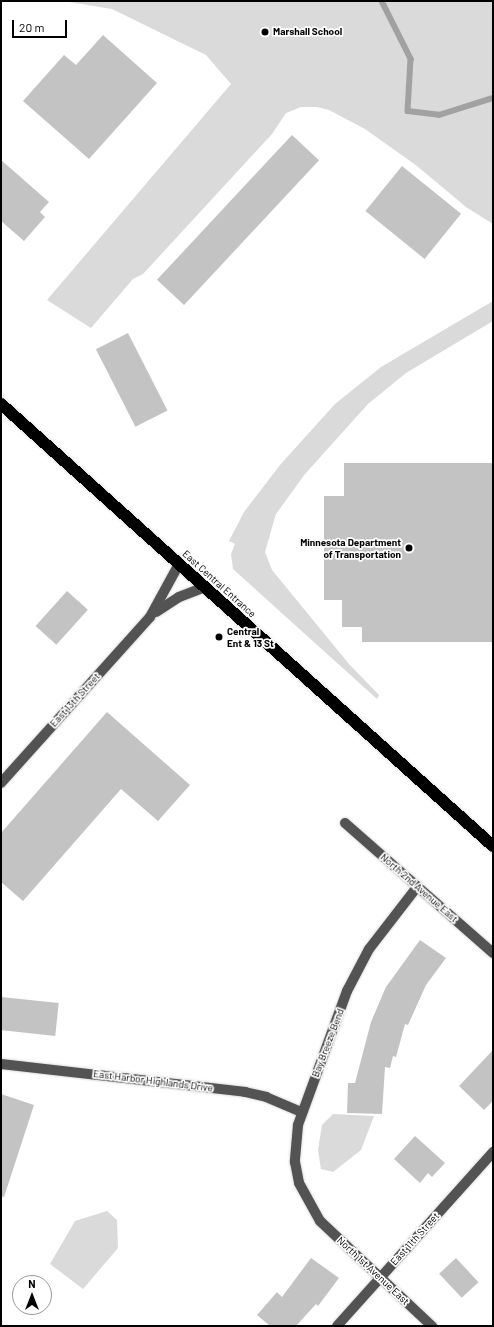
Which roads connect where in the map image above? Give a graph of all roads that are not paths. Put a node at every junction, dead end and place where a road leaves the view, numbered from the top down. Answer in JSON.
{"nodes":[{"id":1,"x":1,"y":404,"type":"edge"},
{"id":2,"x":179,"y":564,"type":"junction"},
{"id":3,"x":205,"y":587,"type":"junction"},
{"id":4,"x":150,"y":617,"type":"junction"},
{"id":5,"x":1,"y":783,"type":"edge"},
{"id":6,"x":345,"y":823,"type":"dead end"},
{"id":7,"x":493,"y":846,"type":"edge"},
{"id":8,"x":417,"y":888,"type":"junction"},
{"id":9,"x":493,"y":953,"type":"edge"},
{"id":10,"x":1,"y":1064,"type":"edge"},
{"id":11,"x":302,"y":1112,"type":"junction"},
{"id":12,"x":493,"y":1152,"type":"edge"},
{"id":13,"x":315,"y":1215,"type":"joint"},
{"id":14,"x":380,"y":1278,"type":"junction"},
{"id":15,"x":337,"y":1326,"type":"edge"},
{"id":16,"x":432,"y":1326,"type":"edge"}],
"edges":[{"from":1,"to":2,"type":"highway","name":"East Central Entrance"},
{"from":2,"to":3,"type":"highway","name":"East Central Entrance"},
{"from":2,"to":4,"type":"street","name":"East 13th Street"},
{"from":3,"to":4,"type":"street","name":"East 13th Street"},
{"from":3,"to":7,"type":"highway","name":"East Central Entrance"},
{"from":4,"to":5,"type":"street","name":"East 13th Street"},
{"from":6,"to":8,"type":"street","name":"North 2nd Avenue East"},
{"from":8,"to":9,"type":"street","name":"North 2nd Avenue East"},
{"from":8,"to":11,"type":"street","name":"Bay Breeze Bend"},
{"from":10,"to":11,"type":"street","name":"East Harbor Highlands Drive"},
{"from":11,"to":13,"type":"street","name":"Bay Breeze Bend"},
{"from":12,"to":14,"type":"street","name":"East 11th Street"},
{"from":13,"to":14,"type":"street","name":"North 1st Avenue East"},
{"from":14,"to":15,"type":"street","name":"East 11th Street"},
{"from":14,"to":16,"type":"street","name":"North 1st Avenue East"}]}
